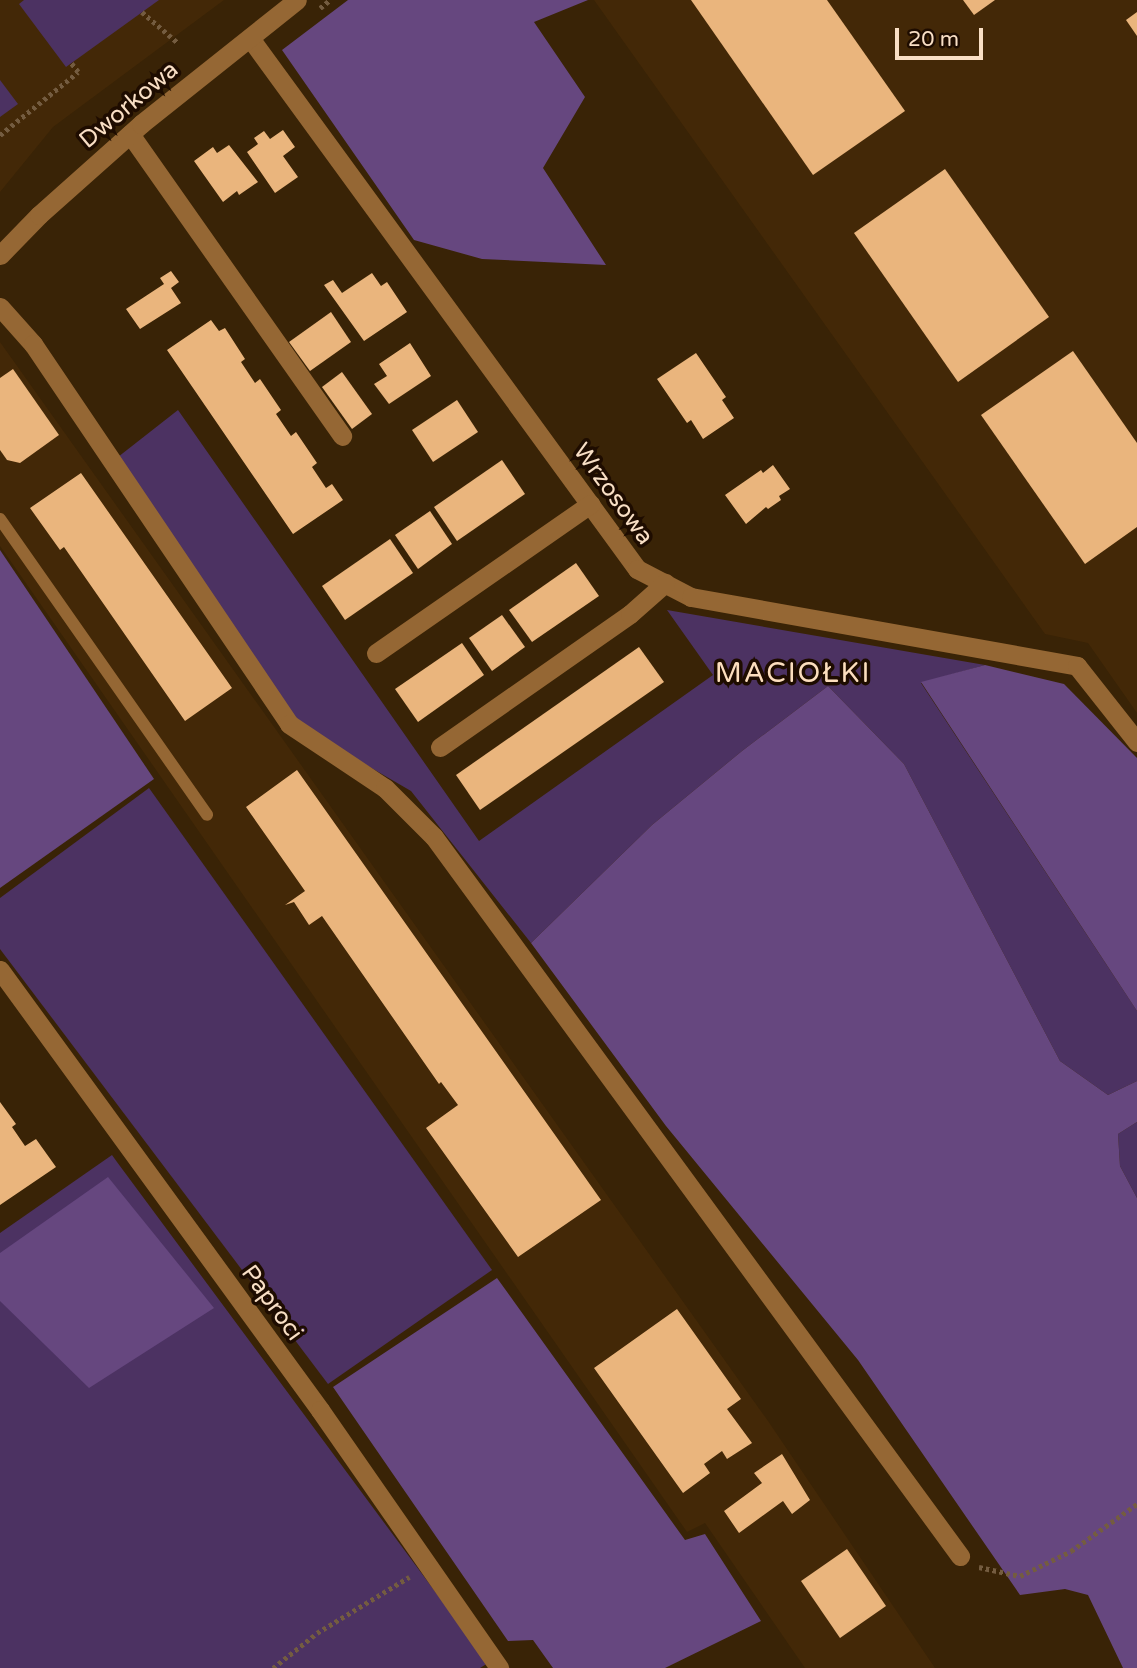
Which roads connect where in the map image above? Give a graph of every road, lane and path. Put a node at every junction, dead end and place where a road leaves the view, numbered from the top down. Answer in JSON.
{"nodes":[{"id":1,"x":297,"y":0,"type":"edge"},
{"id":2,"x":142,"y":12,"type":"dead end"},
{"id":3,"x":250,"y":38,"type":"junction"},
{"id":4,"x":177,"y":42,"type":"dead end"},
{"id":5,"x":71,"y":63,"type":"dead end"},
{"id":6,"x":130,"y":134,"type":"junction"},
{"id":7,"x":0,"y":135,"type":"edge"},
{"id":8,"x":0,"y":255,"type":"edge"},
{"id":9,"x":0,"y":307,"type":"edge"},
{"id":10,"x":342,"y":436,"type":"dead end"},
{"id":11,"x":590,"y":504,"type":"junction"},
{"id":12,"x":0,"y":519,"type":"edge"},
{"id":13,"x":664,"y":583,"type":"junction"},
{"id":14,"x":376,"y":653,"type":"dead end"},
{"id":15,"x":1137,"y":742,"type":"edge"},
{"id":16,"x":440,"y":747,"type":"dead end"},
{"id":17,"x":208,"y":815,"type":"dead end"},
{"id":18,"x":0,"y":970,"type":"edge"},
{"id":19,"x":1137,"y":1504,"type":"edge"},
{"id":20,"x":960,"y":1556,"type":"joint"},
{"id":21,"x":429,"y":1565,"type":"junction"},
{"id":22,"x":273,"y":1668,"type":"edge"},
{"id":23,"x":499,"y":1668,"type":"edge"}],
"edges":[{"from":1,"to":3,"type":"street","name":"Dworkowa"},
{"from":2,"to":4,"type":"path"},
{"from":3,"to":6,"type":"street","name":"Dworkowa"},
{"from":3,"to":11,"type":"street","name":"Wrzosowa"},
{"from":5,"to":7,"type":"path"},
{"from":6,"to":8,"type":"street","name":"Dworkowa"},
{"from":6,"to":10,"type":"street"},
{"from":9,"to":20,"type":"street"},
{"from":11,"to":13,"type":"street","name":"Wrzosowa"},
{"from":11,"to":14,"type":"street"},
{"from":12,"to":17,"type":"lane"},
{"from":13,"to":15,"type":"street","name":"Wrzosowa"},
{"from":13,"to":16,"type":"street"},
{"from":18,"to":21,"type":"street","name":"Paproci"},
{"from":19,"to":20,"type":"path"},
{"from":21,"to":22,"type":"path"},
{"from":21,"to":23,"type":"street","name":"Paproci"}]}
